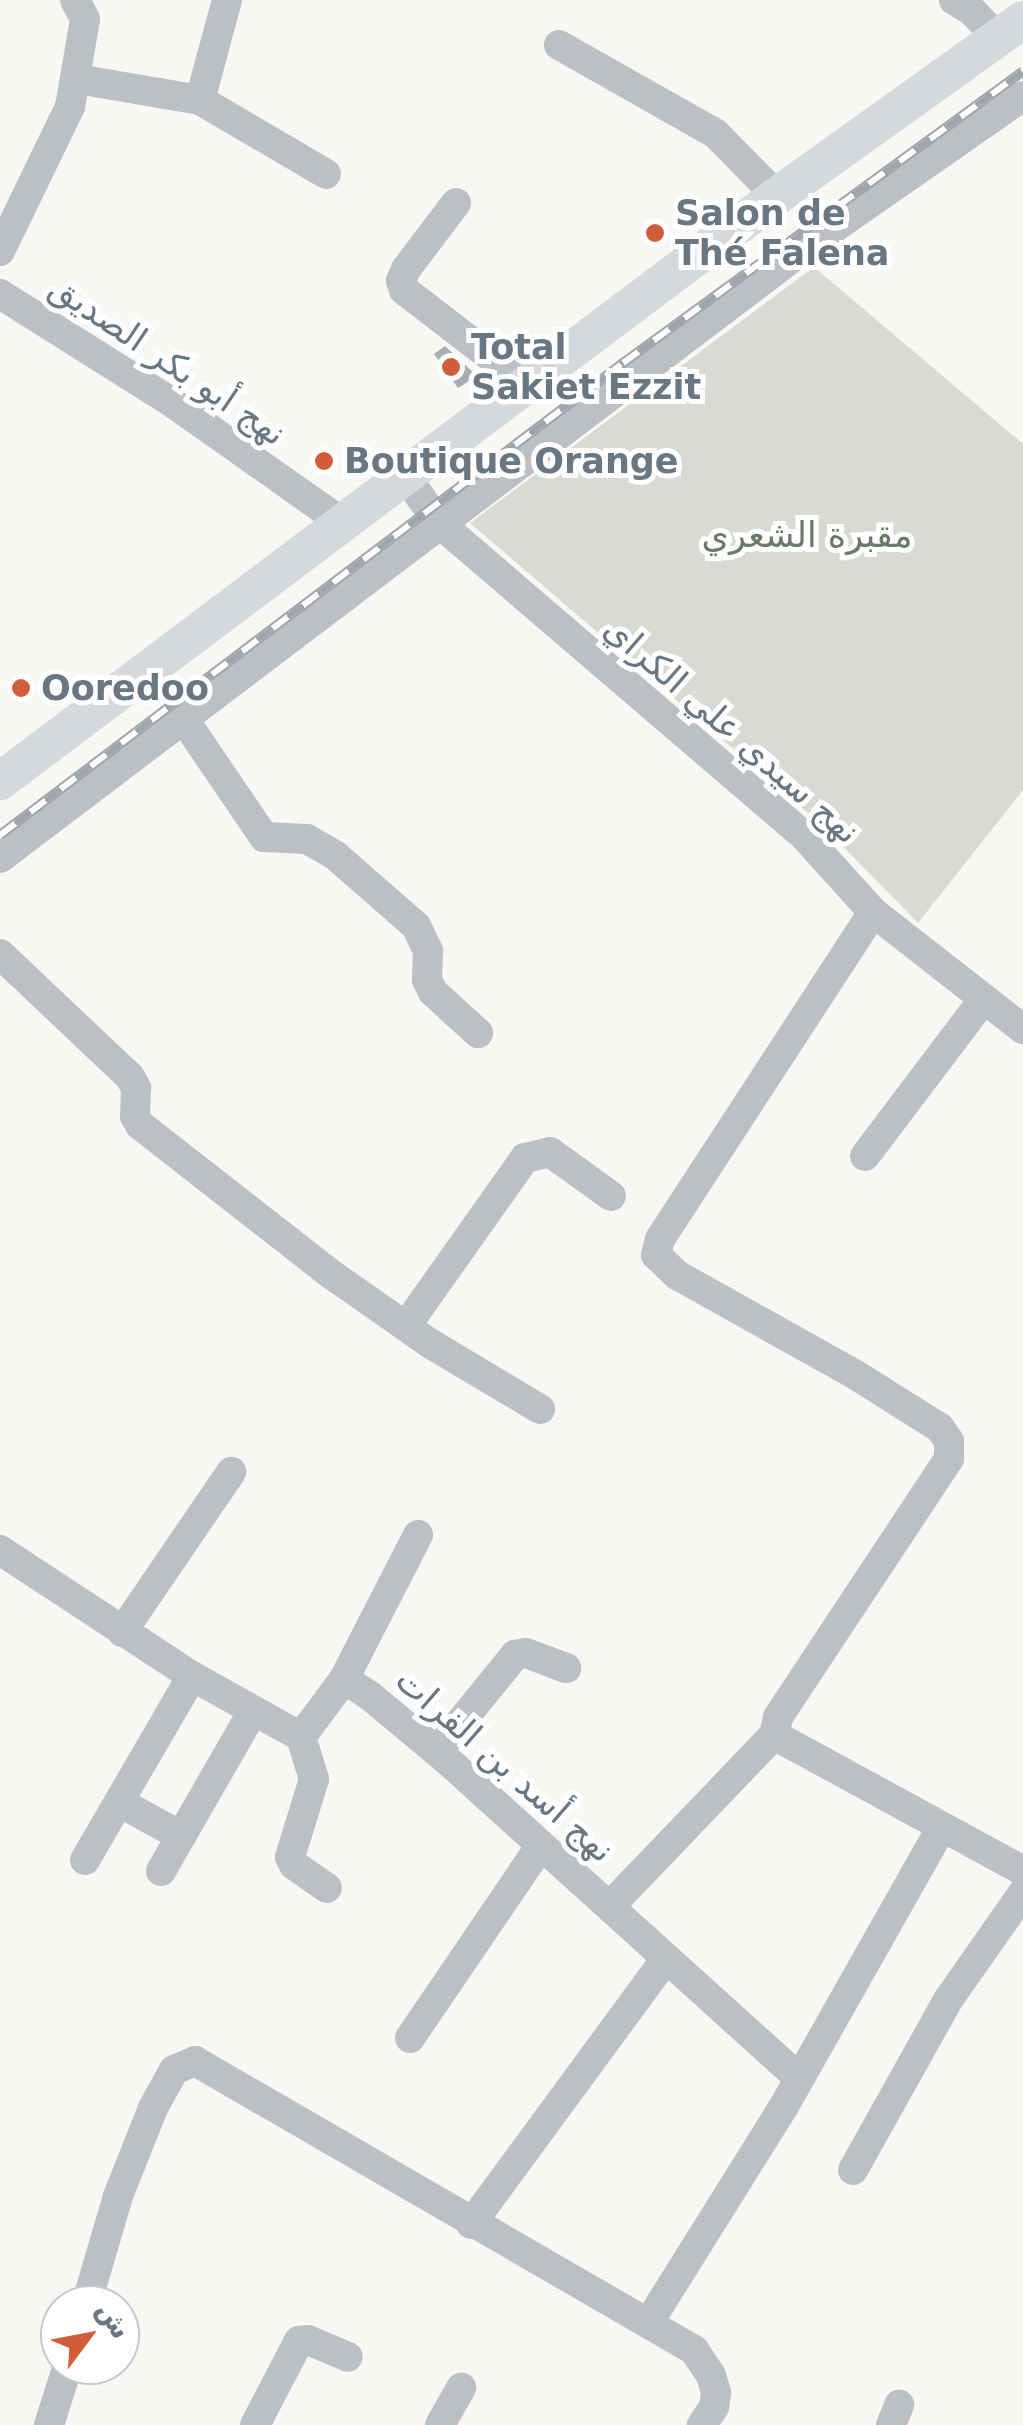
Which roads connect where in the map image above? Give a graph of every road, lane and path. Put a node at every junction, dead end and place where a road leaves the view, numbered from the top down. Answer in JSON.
{"nodes":[{"id":1,"x":74,"y":0,"type":"edge"},
{"id":2,"x":227,"y":0,"type":"edge"},
{"id":3,"x":954,"y":0,"type":"edge"},
{"id":4,"x":1011,"y":29,"type":"edge"},
{"id":5,"x":558,"y":45,"type":"dead end"},
{"id":6,"x":78,"y":79,"type":"junction"},
{"id":7,"x":1023,"y":96,"type":"edge"},
{"id":8,"x":200,"y":100,"type":"junction"},
{"id":9,"x":326,"y":174,"type":"dead end"},
{"id":10,"x":776,"y":196,"type":"junction"},
{"id":11,"x":456,"y":202,"type":"dead end"},
{"id":12,"x":0,"y":251,"type":"edge"},
{"id":13,"x":3,"y":304,"type":"edge"},
{"id":14,"x":526,"y":384,"type":"junction"},
{"id":15,"x":406,"y":477,"type":"junction"},
{"id":16,"x":344,"y":523,"type":"junction"},
{"id":17,"x":439,"y":523,"type":"junction"},
{"id":18,"x":183,"y":718,"type":"junction"},
{"id":19,"x":0,"y":781,"type":"edge"},
{"id":20,"x":0,"y":858,"type":"edge"},
{"id":21,"x":873,"y":912,"type":"junction"},
{"id":22,"x":0,"y":954,"type":"edge"},
{"id":23,"x":1009,"y":1011,"type":"edge"},
{"id":24,"x":478,"y":1033,"type":"dead end"},
{"id":25,"x":865,"y":1156,"type":"dead end"},
{"id":26,"x":611,"y":1196,"type":"dead end"},
{"id":27,"x":406,"y":1326,"type":"junction"},
{"id":28,"x":540,"y":1409,"type":"dead end"},
{"id":29,"x":231,"y":1472,"type":"dead end"},
{"id":30,"x":418,"y":1534,"type":"dead end"},
{"id":31,"x":0,"y":1550,"type":"edge"},
{"id":32,"x":122,"y":1632,"type":"junction"},
{"id":33,"x":566,"y":1668,"type":"dead end"},
{"id":34,"x":192,"y":1676,"type":"junction"},
{"id":35,"x":344,"y":1679,"type":"junction"},
{"id":36,"x":253,"y":1711,"type":"junction"},
{"id":37,"x":774,"y":1735,"type":"junction"},
{"id":38,"x":302,"y":1738,"type":"junction"},
{"id":39,"x":437,"y":1751,"type":"junction"},
{"id":40,"x":119,"y":1802,"type":"junction"},
{"id":41,"x":941,"y":1829,"type":"junction"},
{"id":42,"x":181,"y":1836,"type":"junction"},
{"id":43,"x":540,"y":1845,"type":"junction"},
{"id":44,"x":85,"y":1860,"type":"dead end"},
{"id":45,"x":160,"y":1870,"type":"dead end"},
{"id":46,"x":1023,"y":1871,"type":"edge"},
{"id":47,"x":326,"y":1888,"type":"dead end"},
{"id":48,"x":1023,"y":1893,"type":"edge"},
{"id":49,"x":610,"y":1906,"type":"junction"},
{"id":50,"x":665,"y":1960,"type":"junction"},
{"id":51,"x":410,"y":2038,"type":"dead end"},
{"id":52,"x":799,"y":2078,"type":"junction"},
{"id":53,"x":853,"y":2170,"type":"dead end"},
{"id":54,"x":470,"y":2224,"type":"junction"},
{"id":55,"x":92,"y":2285,"type":"edge"},
{"id":56,"x":649,"y":2322,"type":"junction"},
{"id":57,"x":348,"y":2357,"type":"dead end"},
{"id":58,"x":62,"y":2385,"type":"edge"},
{"id":59,"x":461,"y":2388,"type":"dead end"},
{"id":60,"x":49,"y":2425,"type":"edge"},
{"id":61,"x":255,"y":2425,"type":"edge"},
{"id":62,"x":440,"y":2425,"type":"edge"},
{"id":63,"x":702,"y":2425,"type":"edge"}],
"edges":[{"from":1,"to":6,"type":"street"},
{"from":2,"to":8,"type":"street"},
{"from":3,"to":4,"type":"street"},
{"from":4,"to":10,"type":"main road"},
{"from":5,"to":10,"type":"street"},
{"from":6,"to":8,"type":"street"},
{"from":6,"to":12,"type":"street"},
{"from":7,"to":17,"type":"street"},
{"from":8,"to":9,"type":"street"},
{"from":10,"to":14,"type":"main road"},
{"from":11,"to":14,"type":"street"},
{"from":13,"to":16,"type":"street","name":"نهج أبو بكر الصديق"},
{"from":14,"to":15,"type":"main road"},
{"from":15,"to":16,"type":"main road"},
{"from":15,"to":17,"type":"street","name":"نهج سيدي علي الكراي"},
{"from":16,"to":19,"type":"main road"},
{"from":17,"to":18,"type":"street"},
{"from":17,"to":21,"type":"street","name":"نهج سيدي علي الكراي"},
{"from":18,"to":20,"type":"street"},
{"from":18,"to":24,"type":"street"},
{"from":21,"to":23,"type":"street","name":"نهج سيدي علي الكراي"},
{"from":21,"to":37,"type":"street"},
{"from":22,"to":27,"type":"street"},
{"from":23,"to":25,"type":"street"},
{"from":26,"to":27,"type":"street"},
{"from":27,"to":28,"type":"street"},
{"from":29,"to":32,"type":"street"},
{"from":30,"to":35,"type":"street"},
{"from":31,"to":32,"type":"street"},
{"from":32,"to":34,"type":"street"},
{"from":33,"to":39,"type":"street"},
{"from":34,"to":36,"type":"street"},
{"from":34,"to":40,"type":"street"},
{"from":35,"to":38,"type":"street","name":"نهج أسد بن الفرات"},
{"from":35,"to":39,"type":"street","name":"نهج أسد بن الفرات"},
{"from":36,"to":38,"type":"street"},
{"from":36,"to":42,"type":"street"},
{"from":37,"to":41,"type":"street"},
{"from":37,"to":49,"type":"street"},
{"from":38,"to":47,"type":"street"},
{"from":39,"to":43,"type":"street","name":"نهج أسد بن الفرات"},
{"from":40,"to":42,"type":"street"},
{"from":40,"to":44,"type":"street"},
{"from":41,"to":46,"type":"street"},
{"from":41,"to":52,"type":"street"},
{"from":42,"to":45,"type":"street"},
{"from":43,"to":49,"type":"street","name":"نهج أسد بن الفرات"},
{"from":43,"to":51,"type":"street"},
{"from":48,"to":53,"type":"street"},
{"from":49,"to":50,"type":"street","name":"نهج أسد بن الفرات"},
{"from":50,"to":52,"type":"street","name":"نهج أسد بن الفرات"},
{"from":50,"to":54,"type":"street"},
{"from":52,"to":56,"type":"street"},
{"from":54,"to":55,"type":"street"},
{"from":54,"to":56,"type":"street"},
{"from":56,"to":63,"type":"street"},
{"from":57,"to":61,"type":"street"},
{"from":58,"to":60,"type":"street"},
{"from":59,"to":62,"type":"street"}]}
